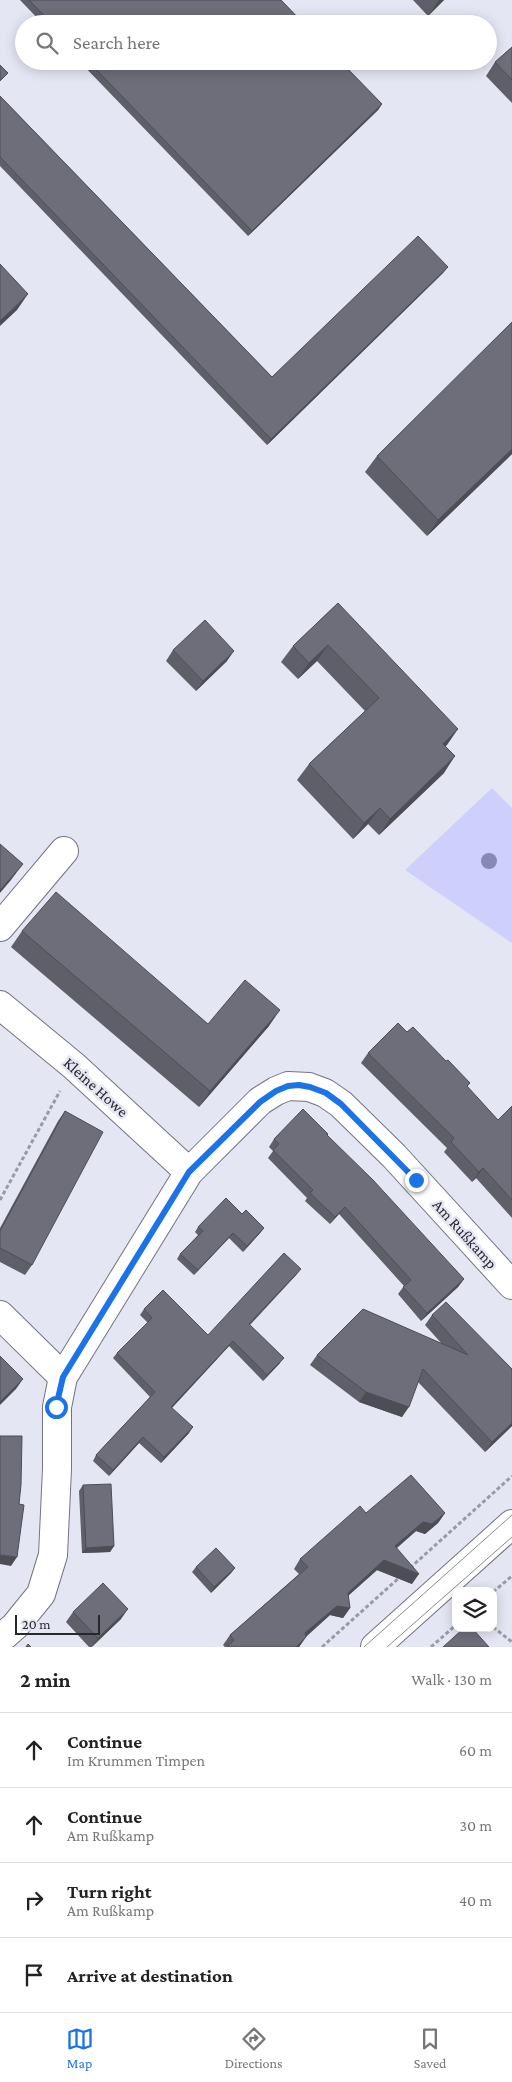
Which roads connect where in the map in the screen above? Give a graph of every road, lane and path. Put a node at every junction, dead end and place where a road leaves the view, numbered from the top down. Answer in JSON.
{"nodes":[{"id":1,"x":64,"y":851,"type":"dead end"},
{"id":2,"x":0,"y":927,"type":"edge"},
{"id":3,"x":0,"y":1005,"type":"edge"},
{"id":4,"x":74,"y":1066,"type":"junction"},
{"id":5,"x":189,"y":1172,"type":"junction"},
{"id":6,"x":0,"y":1200,"type":"edge"},
{"id":7,"x":512,"y":1285,"type":"edge"},
{"id":8,"x":0,"y":1315,"type":"edge"},
{"id":9,"x":63,"y":1377,"type":"junction"},
{"id":10,"x":512,"y":1476,"type":"edge"},
{"id":11,"x":512,"y":1524,"type":"edge"},
{"id":12,"x":512,"y":1576,"type":"edge"},
{"id":13,"x":497,"y":1589,"type":"edge"},
{"id":14,"x":452,"y":1628,"type":"edge"},
{"id":15,"x":497,"y":1630,"type":"edge"},
{"id":16,"x":0,"y":1639,"type":"edge"},
{"id":17,"x":512,"y":1642,"type":"edge"},
{"id":18,"x":322,"y":1647,"type":"edge"},
{"id":19,"x":375,"y":1647,"type":"edge"},
{"id":20,"x":430,"y":1647,"type":"edge"}],
"edges":[{"from":1,"to":2,"type":"street"},
{"from":3,"to":4,"type":"street","name":"Kleine Howe"},
{"from":4,"to":5,"type":"street","name":"Kleine Howe"},
{"from":4,"to":6,"type":"path"},
{"from":5,"to":7,"type":"street","name":"Am Rußkamp"},
{"from":5,"to":9,"type":"street","name":"Am Rußkamp"},
{"from":8,"to":9,"type":"street"},
{"from":9,"to":16,"type":"street","name":"Am Rußkamp"},
{"from":10,"to":18,"type":"path"},
{"from":11,"to":19,"type":"street"},
{"from":12,"to":13,"type":"path"},
{"from":14,"to":20,"type":"path"},
{"from":15,"to":17,"type":"path"}]}
